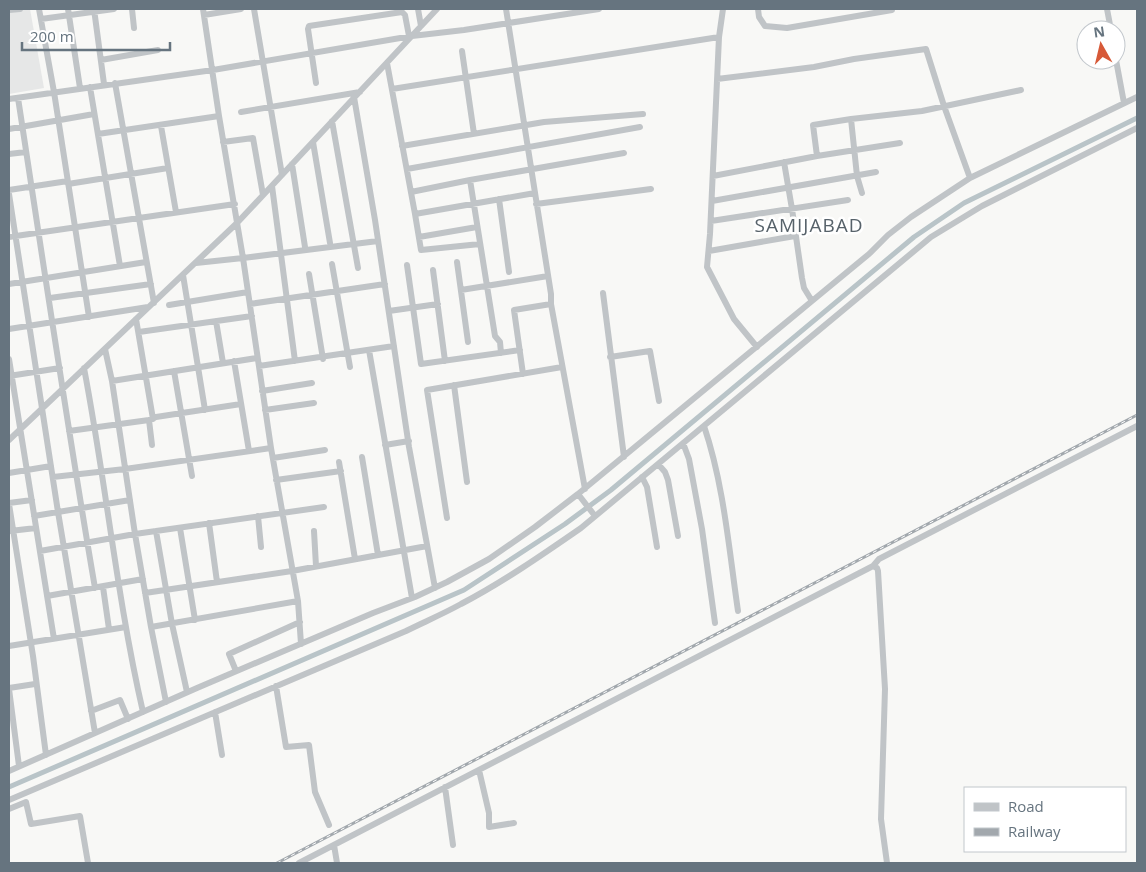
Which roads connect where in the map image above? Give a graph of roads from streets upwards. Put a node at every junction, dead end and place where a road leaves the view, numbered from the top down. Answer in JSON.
{"nodes":[{"id":1,"x":20,"y":9,"type":"edge"},
{"id":2,"x":39,"y":9,"type":"edge"},
{"id":3,"x":114,"y":9,"type":"edge"},
{"id":4,"x":132,"y":9,"type":"edge"},
{"id":5,"x":242,"y":9,"type":"edge"},
{"id":6,"x":254,"y":9,"type":"edge"},
{"id":7,"x":418,"y":9,"type":"edge"},
{"id":8,"x":437,"y":9,"type":"edge"},
{"id":9,"x":506,"y":9,"type":"edge"},
{"id":10,"x":599,"y":9,"type":"edge"},
{"id":11,"x":723,"y":9,"type":"edge"},
{"id":12,"x":758,"y":9,"type":"edge"},
{"id":13,"x":891,"y":9,"type":"edge"},
{"id":14,"x":9,"y":10,"type":"edge"},
{"id":15,"x":94,"y":10,"type":"edge"},
{"id":16,"x":69,"y":12,"type":"edge"},
{"id":17,"x":203,"y":12,"type":"edge"},
{"id":18,"x":41,"y":19,"type":"junction"},
{"id":19,"x":508,"y":23,"type":"junction"},
{"id":20,"x":421,"y":26,"type":"junction"},
{"id":21,"x":134,"y":28,"type":"dead end"},
{"id":22,"x":411,"y":36,"type":"junction"},
{"id":23,"x":719,"y":37,"type":"junction"},
{"id":24,"x":158,"y":50,"type":"dead end"},
{"id":25,"x":462,"y":51,"type":"dead end"},
{"id":26,"x":311,"y":54,"type":"junction"},
{"id":27,"x":101,"y":60,"type":"junction"},
{"id":28,"x":263,"y":62,"type":"junction"},
{"id":29,"x":387,"y":63,"type":"junction"},
{"id":30,"x":515,"y":69,"type":"junction"},
{"id":31,"x":213,"y":70,"type":"junction"},
{"id":32,"x":1118,"y":70,"type":"edge"},
{"id":33,"x":466,"y":77,"type":"junction"},
{"id":34,"x":717,"y":79,"type":"junction"},
{"id":35,"x":116,"y":83,"type":"junction"},
{"id":36,"x":316,"y":83,"type":"dead end"},
{"id":37,"x":104,"y":84,"type":"junction"},
{"id":38,"x":90,"y":86,"type":"junction"},
{"id":39,"x":80,"y":88,"type":"junction"},
{"id":40,"x":392,"y":88,"type":"junction"},
{"id":41,"x":1021,"y":90,"type":"dead end"},
{"id":42,"x":54,"y":92,"type":"junction"},
{"id":43,"x":360,"y":92,"type":"junction"},
{"id":44,"x":354,"y":97,"type":"junction"},
{"id":45,"x":1137,"y":97,"type":"edge"},
{"id":46,"x":18,"y":98,"type":"junction"},
{"id":47,"x":9,"y":99,"type":"edge"},
{"id":48,"x":1124,"y":103,"type":"junction"},
{"id":49,"x":944,"y":106,"type":"junction"},
{"id":50,"x":271,"y":107,"type":"junction"},
{"id":51,"x":241,"y":112,"type":"dead end"},
{"id":52,"x":94,"y":114,"type":"junction"},
{"id":53,"x":643,"y":114,"type":"dead end"},
{"id":54,"x":219,"y":116,"type":"junction"},
{"id":55,"x":850,"y":119,"type":"junction"},
{"id":56,"x":58,"y":120,"type":"junction"},
{"id":57,"x":332,"y":121,"type":"junction"},
{"id":58,"x":22,"y":126,"type":"junction"},
{"id":59,"x":161,"y":126,"type":"junction"},
{"id":60,"x":524,"y":126,"type":"junction"},
{"id":61,"x":640,"y":127,"type":"dead end"},
{"id":62,"x":9,"y":128,"type":"edge"},
{"id":63,"x":1137,"y":128,"type":"edge"},
{"id":64,"x":124,"y":131,"type":"junction"},
{"id":65,"x":98,"y":134,"type":"junction"},
{"id":66,"x":474,"y":134,"type":"junction"},
{"id":67,"x":224,"y":142,"type":"junction"},
{"id":68,"x":313,"y":142,"type":"junction"},
{"id":69,"x":900,"y":143,"type":"dead end"},
{"id":70,"x":402,"y":146,"type":"junction"},
{"id":71,"x":528,"y":147,"type":"junction"},
{"id":72,"x":854,"y":150,"type":"junction"},
{"id":73,"x":26,"y":152,"type":"junction"},
{"id":74,"x":624,"y":153,"type":"dead end"},
{"id":75,"x":9,"y":154,"type":"edge"},
{"id":76,"x":817,"y":156,"type":"junction"},
{"id":77,"x":784,"y":162,"type":"junction"},
{"id":78,"x":292,"y":164,"type":"junction"},
{"id":79,"x":168,"y":168,"type":"junction"},
{"id":80,"x":407,"y":169,"type":"junction"},
{"id":81,"x":531,"y":169,"type":"junction"},
{"id":82,"x":876,"y":172,"type":"dead end"},
{"id":83,"x":132,"y":174,"type":"junction"},
{"id":84,"x":282,"y":175,"type":"junction"},
{"id":85,"x":713,"y":176,"type":"junction"},
{"id":86,"x":857,"y":176,"type":"junction"},
{"id":87,"x":105,"y":178,"type":"junction"},
{"id":88,"x":970,"y":178,"type":"junction"},
{"id":89,"x":470,"y":180,"type":"junction"},
{"id":90,"x":68,"y":182,"type":"junction"},
{"id":91,"x":272,"y":186,"type":"junction"},
{"id":92,"x":32,"y":187,"type":"junction"},
{"id":93,"x":788,"y":188,"type":"junction"},
{"id":94,"x":652,"y":189,"type":"dead end"},
{"id":95,"x":9,"y":190,"type":"edge"},
{"id":96,"x":411,"y":192,"type":"junction"},
{"id":97,"x":535,"y":193,"type":"junction"},
{"id":98,"x":862,"y":193,"type":"dead end"},
{"id":99,"x":9,"y":194,"type":"edge"},
{"id":100,"x":263,"y":195,"type":"junction"},
{"id":101,"x":499,"y":199,"type":"junction"},
{"id":102,"x":848,"y":200,"type":"dead end"},
{"id":103,"x":712,"y":201,"type":"junction"},
{"id":104,"x":474,"y":203,"type":"junction"},
{"id":105,"x":234,"y":204,"type":"junction"},
{"id":106,"x":536,"y":204,"type":"junction"},
{"id":107,"x":792,"y":209,"type":"junction"},
{"id":108,"x":176,"y":212,"type":"junction"},
{"id":109,"x":415,"y":214,"type":"junction"},
{"id":110,"x":139,"y":218,"type":"junction"},
{"id":111,"x":711,"y":221,"type":"junction"},
{"id":112,"x":112,"y":222,"type":"junction"},
{"id":113,"x":237,"y":223,"type":"junction"},
{"id":114,"x":75,"y":227,"type":"junction"},
{"id":115,"x":477,"y":227,"type":"junction"},
{"id":116,"x":38,"y":232,"type":"junction"},
{"id":117,"x":12,"y":236,"type":"edge"},
{"id":118,"x":795,"y":236,"type":"junction"},
{"id":119,"x":419,"y":237,"type":"junction"},
{"id":120,"x":378,"y":241,"type":"junction"},
{"id":121,"x":330,"y":243,"type":"dead end"},
{"id":122,"x":354,"y":244,"type":"junction"},
{"id":123,"x":480,"y":244,"type":"junction"},
{"id":124,"x":305,"y":247,"type":"dead end"},
{"id":125,"x":709,"y":252,"type":"junction"},
{"id":126,"x":281,"y":254,"type":"junction"},
{"id":127,"x":243,"y":258,"type":"junction"},
{"id":128,"x":146,"y":262,"type":"junction"},
{"id":129,"x":196,"y":262,"type":"junction"},
{"id":130,"x":457,"y":262,"type":"dead end"},
{"id":131,"x":332,"y":264,"type":"dead end"},
{"id":132,"x":407,"y":265,"type":"dead end"},
{"id":133,"x":120,"y":266,"type":"junction"},
{"id":134,"x":358,"y":268,"type":"dead end"},
{"id":135,"x":433,"y":270,"type":"dead end"},
{"id":136,"x":82,"y":272,"type":"junction"},
{"id":137,"x":509,"y":272,"type":"dead end"},
{"id":138,"x":309,"y":274,"type":"dead end"},
{"id":139,"x":183,"y":275,"type":"junction"},
{"id":140,"x":548,"y":276,"type":"junction"},
{"id":141,"x":46,"y":278,"type":"junction"},
{"id":142,"x":22,"y":282,"type":"junction"},
{"id":143,"x":9,"y":284,"type":"edge"},
{"id":144,"x":151,"y":284,"type":"junction"},
{"id":145,"x":385,"y":284,"type":"junction"},
{"id":146,"x":487,"y":286,"type":"junction"},
{"id":147,"x":461,"y":290,"type":"junction"},
{"id":148,"x":248,"y":292,"type":"junction"},
{"id":149,"x":337,"y":292,"type":"junction"},
{"id":150,"x":85,"y":293,"type":"junction"},
{"id":151,"x":602,"y":293,"type":"dead end"},
{"id":152,"x":312,"y":296,"type":"junction"},
{"id":153,"x":50,"y":298,"type":"junction"},
{"id":154,"x":287,"y":300,"type":"junction"},
{"id":155,"x":812,"y":301,"type":"junction"},
{"id":156,"x":187,"y":302,"type":"junction"},
{"id":157,"x":250,"y":304,"type":"junction"},
{"id":158,"x":438,"y":304,"type":"junction"},
{"id":159,"x":551,"y":304,"type":"junction"},
{"id":160,"x":152,"y":305,"type":"junction"},
{"id":161,"x":169,"y":305,"type":"dead end"},
{"id":162,"x":414,"y":307,"type":"junction"},
{"id":163,"x":389,"y":311,"type":"junction"},
{"id":164,"x":252,"y":316,"type":"junction"},
{"id":165,"x":89,"y":317,"type":"junction"},
{"id":166,"x":136,"y":319,"type":"junction"},
{"id":167,"x":216,"y":321,"type":"junction"},
{"id":168,"x":53,"y":322,"type":"junction"},
{"id":169,"x":191,"y":325,"type":"junction"},
{"id":170,"x":29,"y":326,"type":"junction"},
{"id":171,"x":9,"y":329,"type":"edge"},
{"id":172,"x":139,"y":332,"type":"junction"},
{"id":173,"x":468,"y":342,"type":"dead end"},
{"id":174,"x":394,"y":346,"type":"junction"},
{"id":175,"x":757,"y":346,"type":"junction"},
{"id":176,"x":105,"y":349,"type":"junction"},
{"id":177,"x":369,"y":350,"type":"junction"},
{"id":178,"x":520,"y":350,"type":"junction"},
{"id":179,"x":348,"y":353,"type":"junction"},
{"id":180,"x":501,"y":353,"type":"junction"},
{"id":181,"x":610,"y":357,"type":"junction"},
{"id":182,"x":257,"y":358,"type":"junction"},
{"id":183,"x":322,"y":358,"type":"junction"},
{"id":184,"x":9,"y":359,"type":"edge"},
{"id":185,"x":445,"y":360,"type":"junction"},
{"id":186,"x":234,"y":361,"type":"junction"},
{"id":187,"x":295,"y":361,"type":"junction"},
{"id":188,"x":222,"y":363,"type":"junction"},
{"id":189,"x":259,"y":366,"type":"junction"},
{"id":190,"x":198,"y":367,"type":"junction"},
{"id":191,"x":350,"y":367,"type":"dead end"},
{"id":192,"x":562,"y":367,"type":"junction"},
{"id":193,"x":60,"y":368,"type":"junction"},
{"id":194,"x":84,"y":368,"type":"junction"},
{"id":195,"x":174,"y":371,"type":"junction"},
{"id":196,"x":36,"y":372,"type":"junction"},
{"id":197,"x":523,"y":374,"type":"junction"},
{"id":198,"x":146,"y":375,"type":"junction"},
{"id":199,"x":10,"y":376,"type":"edge"},
{"id":200,"x":112,"y":381,"type":"junction"},
{"id":201,"x":312,"y":383,"type":"dead end"},
{"id":202,"x":454,"y":385,"type":"junction"},
{"id":203,"x":63,"y":388,"type":"junction"},
{"id":204,"x":262,"y":391,"type":"junction"},
{"id":205,"x":659,"y":401,"type":"dead end"},
{"id":206,"x":241,"y":404,"type":"junction"},
{"id":207,"x":314,"y":404,"type":"dead end"},
{"id":208,"x":42,"y":408,"type":"junction"},
{"id":209,"x":205,"y":410,"type":"junction"},
{"id":210,"x":265,"y":410,"type":"junction"},
{"id":211,"x":180,"y":414,"type":"junction"},
{"id":212,"x":151,"y":420,"type":"junction"},
{"id":213,"x":119,"y":424,"type":"junction"},
{"id":214,"x":704,"y":426,"type":"junction"},
{"id":215,"x":1137,"y":426,"type":"edge"},
{"id":216,"x":95,"y":428,"type":"junction"},
{"id":217,"x":20,"y":429,"type":"junction"},
{"id":218,"x":69,"y":431,"type":"junction"},
{"id":219,"x":9,"y":440,"type":"edge"},
{"id":220,"x":409,"y":441,"type":"junction"},
{"id":221,"x":683,"y":443,"type":"junction"},
{"id":222,"x":152,"y":445,"type":"dead end"},
{"id":223,"x":385,"y":445,"type":"junction"},
{"id":224,"x":271,"y":448,"type":"junction"},
{"id":225,"x":324,"y":450,"type":"dead end"},
{"id":226,"x":249,"y":451,"type":"junction"},
{"id":227,"x":362,"y":457,"type":"dead end"},
{"id":228,"x":624,"y":457,"type":"junction"},
{"id":229,"x":273,"y":458,"type":"junction"},
{"id":230,"x":189,"y":459,"type":"junction"},
{"id":231,"x":339,"y":462,"type":"dead end"},
{"id":232,"x":658,"y":464,"type":"junction"},
{"id":233,"x":51,"y":466,"type":"junction"},
{"id":234,"x":125,"y":469,"type":"junction"},
{"id":235,"x":27,"y":470,"type":"junction"},
{"id":236,"x":341,"y":471,"type":"junction"},
{"id":237,"x":103,"y":472,"type":"junction"},
{"id":238,"x":9,"y":473,"type":"edge"},
{"id":239,"x":76,"y":474,"type":"junction"},
{"id":240,"x":192,"y":476,"type":"dead end"},
{"id":241,"x":53,"y":477,"type":"junction"},
{"id":242,"x":642,"y":477,"type":"junction"},
{"id":243,"x":276,"y":480,"type":"junction"},
{"id":244,"x":467,"y":482,"type":"dead end"},
{"id":245,"x":585,"y":489,"type":"junction"},
{"id":246,"x":580,"y":497,"type":"junction"},
{"id":247,"x":32,"y":500,"type":"junction"},
{"id":248,"x":130,"y":500,"type":"junction"},
{"id":249,"x":9,"y":503,"type":"edge"},
{"id":250,"x":107,"y":504,"type":"junction"},
{"id":251,"x":324,"y":507,"type":"dead end"},
{"id":252,"x":82,"y":508,"type":"junction"},
{"id":253,"x":58,"y":512,"type":"junction"},
{"id":254,"x":282,"y":512,"type":"junction"},
{"id":255,"x":594,"y":515,"type":"junction"},
{"id":256,"x":34,"y":516,"type":"junction"},
{"id":257,"x":258,"y":516,"type":"junction"},
{"id":258,"x":447,"y":518,"type":"dead end"},
{"id":259,"x":209,"y":523,"type":"junction"},
{"id":260,"x":36,"y":528,"type":"junction"},
{"id":261,"x":180,"y":528,"type":"junction"},
{"id":262,"x":11,"y":531,"type":"edge"},
{"id":263,"x":156,"y":531,"type":"junction"},
{"id":264,"x":314,"y":531,"type":"dead end"},
{"id":265,"x":135,"y":534,"type":"junction"},
{"id":266,"x":678,"y":536,"type":"dead end"},
{"id":267,"x":113,"y":538,"type":"junction"},
{"id":268,"x":87,"y":543,"type":"junction"},
{"id":269,"x":427,"y":546,"type":"junction"},
{"id":270,"x":64,"y":547,"type":"junction"},
{"id":271,"x":261,"y":547,"type":"dead end"},
{"id":272,"x":657,"y":547,"type":"dead end"},
{"id":273,"x":40,"y":551,"type":"junction"},
{"id":274,"x":403,"y":551,"type":"junction"},
{"id":275,"x":378,"y":555,"type":"junction"},
{"id":276,"x":17,"y":557,"type":"junction"},
{"id":277,"x":9,"y":558,"type":"edge"},
{"id":278,"x":355,"y":559,"type":"junction"},
{"id":279,"x":316,"y":566,"type":"junction"},
{"id":280,"x":873,"y":566,"type":"junction"},
{"id":281,"x":292,"y":571,"type":"junction"},
{"id":282,"x":143,"y":579,"type":"junction"},
{"id":283,"x":217,"y":582,"type":"junction"},
{"id":284,"x":120,"y":584,"type":"junction"},
{"id":285,"x":189,"y":586,"type":"junction"},
{"id":286,"x":103,"y":587,"type":"junction"},
{"id":287,"x":95,"y":588,"type":"junction"},
{"id":288,"x":435,"y":588,"type":"junction"},
{"id":289,"x":166,"y":590,"type":"junction"},
{"id":290,"x":72,"y":592,"type":"junction"},
{"id":291,"x":145,"y":593,"type":"junction"},
{"id":292,"x":47,"y":596,"type":"junction"},
{"id":293,"x":412,"y":598,"type":"junction"},
{"id":294,"x":298,"y":601,"type":"junction"},
{"id":295,"x":738,"y":611,"type":"dead end"},
{"id":296,"x":195,"y":620,"type":"junction"},
{"id":297,"x":300,"y":622,"type":"junction"},
{"id":298,"x":715,"y":623,"type":"dead end"},
{"id":299,"x":172,"y":624,"type":"junction"},
{"id":300,"x":126,"y":626,"type":"junction"},
{"id":301,"x":151,"y":627,"type":"junction"},
{"id":302,"x":109,"y":629,"type":"junction"},
{"id":303,"x":79,"y":634,"type":"junction"},
{"id":304,"x":54,"y":639,"type":"junction"},
{"id":305,"x":31,"y":642,"type":"junction"},
{"id":306,"x":301,"y":644,"type":"junction"},
{"id":307,"x":9,"y":646,"type":"edge"},
{"id":308,"x":236,"y":672,"type":"junction"},
{"id":309,"x":35,"y":684,"type":"junction"},
{"id":310,"x":276,"y":686,"type":"junction"},
{"id":311,"x":9,"y":689,"type":"edge"},
{"id":312,"x":187,"y":692,"type":"junction"},
{"id":313,"x":9,"y":693,"type":"edge"},
{"id":314,"x":166,"y":702,"type":"junction"},
{"id":315,"x":92,"y":710,"type":"junction"},
{"id":316,"x":143,"y":712,"type":"junction"},
{"id":317,"x":216,"y":712,"type":"junction"},
{"id":318,"x":128,"y":719,"type":"junction"},
{"id":319,"x":95,"y":733,"type":"junction"},
{"id":320,"x":46,"y":755,"type":"junction"},
{"id":321,"x":222,"y":755,"type":"dead end"},
{"id":322,"x":19,"y":766,"type":"junction"},
{"id":323,"x":479,"y":770,"type":"junction"},
{"id":324,"x":9,"y":771,"type":"edge"},
{"id":325,"x":445,"y":787,"type":"junction"},
{"id":326,"x":9,"y":800,"type":"edge"},
{"id":327,"x":9,"y":809,"type":"edge"},
{"id":328,"x":514,"y":823,"type":"dead end"},
{"id":329,"x":329,"y":824,"type":"dead end"},
{"id":330,"x":334,"y":845,"type":"junction"},
{"id":331,"x":453,"y":845,"type":"dead end"},
{"id":332,"x":88,"y":863,"type":"edge"},
{"id":333,"x":299,"y":863,"type":"edge"},
{"id":334,"x":337,"y":863,"type":"edge"},
{"id":335,"x":887,"y":863,"type":"edge"}],
"edges":[{"from":1,"to":14,"type":"street"},
{"from":2,"to":18,"type":"street"},
{"from":3,"to":15,"type":"street"},
{"from":4,"to":21,"type":"street"},
{"from":5,"to":17,"type":"street"},
{"from":6,"to":28,"type":"street"},
{"from":7,"to":20,"type":"street"},
{"from":8,"to":20,"type":"street"},
{"from":9,"to":19,"type":"street"},
{"from":10,"to":19,"type":"street"},
{"from":11,"to":23,"type":"street"},
{"from":12,"to":13,"type":"street"},
{"from":15,"to":16,"type":"street"},
{"from":15,"to":27,"type":"street"},
{"from":16,"to":18,"type":"street"},
{"from":16,"to":39,"type":"street"},
{"from":17,"to":31,"type":"street"},
{"from":18,"to":42,"type":"street"},
{"from":19,"to":22,"type":"street"},
{"from":19,"to":30,"type":"street"},
{"from":20,"to":22,"type":"street"},
{"from":22,"to":26,"type":"street"},
{"from":22,"to":26,"type":"street"},
{"from":22,"to":29,"type":"street"},
{"from":23,"to":30,"type":"street"},
{"from":23,"to":34,"type":"street"},
{"from":24,"to":27,"type":"street"},
{"from":25,"to":33,"type":"street"},
{"from":26,"to":28,"type":"street"},
{"from":26,"to":36,"type":"street"},
{"from":27,"to":37,"type":"street"},
{"from":28,"to":31,"type":"street"},
{"from":28,"to":50,"type":"street"},
{"from":29,"to":40,"type":"street"},
{"from":29,"to":43,"type":"street"},
{"from":30,"to":33,"type":"street"},
{"from":30,"to":60,"type":"street"},
{"from":31,"to":35,"type":"street"},
{"from":31,"to":54,"type":"street"},
{"from":32,"to":48,"type":"street"},
{"from":33,"to":40,"type":"street"},
{"from":33,"to":66,"type":"street"},
{"from":34,"to":49,"type":"street"},
{"from":34,"to":85,"type":"street"},
{"from":35,"to":37,"type":"street"},
{"from":35,"to":64,"type":"street"},
{"from":37,"to":38,"type":"street"},
{"from":38,"to":39,"type":"street"},
{"from":38,"to":52,"type":"street"},
{"from":39,"to":42,"type":"street"},
{"from":40,"to":70,"type":"street"},
{"from":41,"to":49,"type":"street"},
{"from":42,"to":46,"type":"street"},
{"from":42,"to":56,"type":"street"},
{"from":43,"to":44,"type":"street"},
{"from":43,"to":50,"type":"street"},
{"from":44,"to":57,"type":"street"},
{"from":44,"to":120,"type":"street"},
{"from":45,"to":48,"type":"street"},
{"from":46,"to":47,"type":"street"},
{"from":46,"to":58,"type":"street"},
{"from":48,"to":88,"type":"street"},
{"from":49,"to":55,"type":"street"},
{"from":49,"to":88,"type":"street"},
{"from":50,"to":51,"type":"street"},
{"from":50,"to":84,"type":"street"},
{"from":52,"to":56,"type":"street"},
{"from":52,"to":65,"type":"street"},
{"from":53,"to":60,"type":"street"},
{"from":54,"to":59,"type":"street"},
{"from":54,"to":67,"type":"street"},
{"from":55,"to":72,"type":"street"},
{"from":55,"to":76,"type":"street"},
{"from":56,"to":58,"type":"street"},
{"from":56,"to":90,"type":"street"},
{"from":57,"to":68,"type":"street"},
{"from":57,"to":122,"type":"street"},
{"from":58,"to":62,"type":"street"},
{"from":58,"to":73,"type":"street"},
{"from":59,"to":64,"type":"street"},
{"from":59,"to":79,"type":"street"},
{"from":60,"to":66,"type":"street"},
{"from":60,"to":71,"type":"street"},
{"from":61,"to":71,"type":"street"},
{"from":63,"to":214,"type":"street"},
{"from":64,"to":65,"type":"street"},
{"from":64,"to":83,"type":"street"},
{"from":65,"to":87,"type":"street"},
{"from":66,"to":70,"type":"street"},
{"from":67,"to":100,"type":"street"},
{"from":67,"to":105,"type":"street"},
{"from":68,"to":78,"type":"street"},
{"from":68,"to":121,"type":"street"},
{"from":69,"to":72,"type":"street"},
{"from":70,"to":80,"type":"street"},
{"from":71,"to":80,"type":"street"},
{"from":71,"to":81,"type":"street"},
{"from":72,"to":76,"type":"street"},
{"from":72,"to":86,"type":"street"},
{"from":73,"to":75,"type":"street"},
{"from":73,"to":92,"type":"street"},
{"from":74,"to":81,"type":"street"},
{"from":76,"to":77,"type":"street"},
{"from":77,"to":85,"type":"street"},
{"from":77,"to":93,"type":"street"},
{"from":78,"to":84,"type":"street"},
{"from":78,"to":124,"type":"street"},
{"from":79,"to":83,"type":"street"},
{"from":79,"to":108,"type":"street"},
{"from":80,"to":96,"type":"street"},
{"from":81,"to":89,"type":"street"},
{"from":81,"to":97,"type":"street"},
{"from":82,"to":86,"type":"street"},
{"from":83,"to":87,"type":"street"},
{"from":83,"to":110,"type":"street"},
{"from":84,"to":91,"type":"street"},
{"from":85,"to":103,"type":"street"},
{"from":86,"to":93,"type":"street"},
{"from":86,"to":98,"type":"street"},
{"from":87,"to":90,"type":"street"},
{"from":87,"to":112,"type":"street"},
{"from":88,"to":155,"type":"street"},
{"from":89,"to":96,"type":"street"},
{"from":89,"to":104,"type":"street"},
{"from":90,"to":92,"type":"street"},
{"from":90,"to":114,"type":"street"},
{"from":91,"to":100,"type":"street"},
{"from":91,"to":126,"type":"street"},
{"from":92,"to":95,"type":"street"},
{"from":92,"to":116,"type":"street"},
{"from":93,"to":103,"type":"street"},
{"from":93,"to":107,"type":"street"},
{"from":94,"to":106,"type":"street"},
{"from":96,"to":109,"type":"street"},
{"from":97,"to":101,"type":"street"},
{"from":97,"to":106,"type":"street"},
{"from":99,"to":117,"type":"street"},
{"from":100,"to":113,"type":"street"},
{"from":101,"to":104,"type":"street"},
{"from":101,"to":137,"type":"street"},
{"from":102,"to":107,"type":"street"},
{"from":103,"to":111,"type":"street"},
{"from":104,"to":109,"type":"street"},
{"from":104,"to":115,"type":"street"},
{"from":105,"to":108,"type":"street"},
{"from":105,"to":113,"type":"street"},
{"from":106,"to":140,"type":"street"},
{"from":107,"to":111,"type":"street"},
{"from":107,"to":118,"type":"street"},
{"from":108,"to":110,"type":"street"},
{"from":109,"to":119,"type":"street"},
{"from":110,"to":112,"type":"street"},
{"from":110,"to":128,"type":"street"},
{"from":111,"to":125,"type":"street"},
{"from":112,"to":114,"type":"street"},
{"from":112,"to":133,"type":"street"},
{"from":113,"to":127,"type":"street"},
{"from":113,"to":129,"type":"street"},
{"from":114,"to":116,"type":"street"},
{"from":114,"to":136,"type":"street"},
{"from":115,"to":119,"type":"street"},
{"from":115,"to":123,"type":"street"},
{"from":116,"to":117,"type":"street"},
{"from":116,"to":141,"type":"street"},
{"from":117,"to":142,"type":"street"},
{"from":118,"to":125,"type":"street"},
{"from":118,"to":155,"type":"street"},
{"from":119,"to":123,"type":"street"},
{"from":120,"to":122,"type":"street"},
{"from":120,"to":145,"type":"street"},
{"from":122,"to":126,"type":"street"},
{"from":122,"to":134,"type":"street"},
{"from":123,"to":146,"type":"street"},
{"from":125,"to":175,"type":"street"},
{"from":126,"to":127,"type":"street"},
{"from":126,"to":154,"type":"street"},
{"from":127,"to":129,"type":"street"},
{"from":127,"to":148,"type":"street"},
{"from":128,"to":133,"type":"street"},
{"from":128,"to":144,"type":"street"},
{"from":129,"to":139,"type":"street"},
{"from":130,"to":147,"type":"street"},
{"from":131,"to":149,"type":"street"},
{"from":132,"to":162,"type":"street"},
{"from":133,"to":136,"type":"street"},
{"from":135,"to":158,"type":"street"},
{"from":136,"to":141,"type":"street"},
{"from":136,"to":150,"type":"street"},
{"from":138,"to":152,"type":"street"},
{"from":139,"to":156,"type":"street"},
{"from":139,"to":160,"type":"street"},
{"from":140,"to":146,"type":"street"},
{"from":140,"to":159,"type":"street"},
{"from":141,"to":142,"type":"street"},
{"from":141,"to":153,"type":"street"},
{"from":142,"to":143,"type":"street"},
{"from":142,"to":170,"type":"street"},
{"from":144,"to":150,"type":"street"},
{"from":144,"to":160,"type":"street"},
{"from":145,"to":149,"type":"street"},
{"from":145,"to":163,"type":"street"},
{"from":146,"to":147,"type":"street"},
{"from":146,"to":180,"type":"street"},
{"from":147,"to":173,"type":"street"},
{"from":148,"to":156,"type":"street"},
{"from":148,"to":157,"type":"street"},
{"from":149,"to":152,"type":"street"},
{"from":149,"to":179,"type":"street"},
{"from":150,"to":153,"type":"street"},
{"from":150,"to":165,"type":"street"},
{"from":151,"to":181,"type":"street"},
{"from":152,"to":154,"type":"street"},
{"from":152,"to":183,"type":"street"},
{"from":153,"to":168,"type":"street"},
{"from":154,"to":157,"type":"street"},
{"from":154,"to":187,"type":"street"},
{"from":155,"to":175,"type":"street"},
{"from":156,"to":161,"type":"street"},
{"from":156,"to":169,"type":"street"},
{"from":157,"to":164,"type":"street"},
{"from":158,"to":162,"type":"street"},
{"from":158,"to":185,"type":"street"},
{"from":159,"to":178,"type":"street"},
{"from":159,"to":192,"type":"street"},
{"from":160,"to":165,"type":"street"},
{"from":160,"to":166,"type":"street"},
{"from":162,"to":163,"type":"street"},
{"from":162,"to":185,"type":"street"},
{"from":163,"to":174,"type":"street"},
{"from":164,"to":167,"type":"street"},
{"from":164,"to":182,"type":"street"},
{"from":165,"to":168,"type":"street"},
{"from":166,"to":172,"type":"street"},
{"from":166,"to":176,"type":"street"},
{"from":167,"to":169,"type":"street"},
{"from":167,"to":188,"type":"street"},
{"from":168,"to":170,"type":"street"},
{"from":168,"to":193,"type":"street"},
{"from":169,"to":172,"type":"street"},
{"from":169,"to":190,"type":"street"},
{"from":170,"to":171,"type":"street"},
{"from":170,"to":196,"type":"street"},
{"from":172,"to":198,"type":"street"},
{"from":174,"to":177,"type":"street"},
{"from":174,"to":220,"type":"street"},
{"from":175,"to":228,"type":"street"},
{"from":176,"to":194,"type":"street"},
{"from":176,"to":200,"type":"street"},
{"from":177,"to":179,"type":"street"},
{"from":177,"to":223,"type":"street"},
{"from":178,"to":180,"type":"street"},
{"from":178,"to":197,"type":"street"},
{"from":179,"to":183,"type":"street"},
{"from":179,"to":191,"type":"street"},
{"from":180,"to":185,"type":"street"},
{"from":181,"to":205,"type":"street"},
{"from":181,"to":228,"type":"street"},
{"from":182,"to":186,"type":"street"},
{"from":182,"to":189,"type":"street"},
{"from":183,"to":187,"type":"street"},
{"from":184,"to":199,"type":"street"},
{"from":186,"to":188,"type":"street"},
{"from":186,"to":206,"type":"street"},
{"from":187,"to":189,"type":"street"},
{"from":188,"to":190,"type":"street"},
{"from":189,"to":204,"type":"street"},
{"from":190,"to":195,"type":"street"},
{"from":190,"to":209,"type":"street"},
{"from":192,"to":197,"type":"street"},
{"from":192,"to":245,"type":"street"},
{"from":193,"to":196,"type":"street"},
{"from":193,"to":203,"type":"street"},
{"from":194,"to":203,"type":"street"},
{"from":194,"to":216,"type":"street"},
{"from":195,"to":198,"type":"street"},
{"from":195,"to":211,"type":"street"},
{"from":196,"to":199,"type":"street"},
{"from":196,"to":208,"type":"street"},
{"from":197,"to":202,"type":"street"},
{"from":198,"to":200,"type":"street"},
{"from":198,"to":212,"type":"street"},
{"from":199,"to":217,"type":"street"},
{"from":200,"to":213,"type":"street"},
{"from":201,"to":204,"type":"street"},
{"from":202,"to":244,"type":"street"},
{"from":202,"to":258,"type":"street"},
{"from":203,"to":208,"type":"street"},
{"from":203,"to":218,"type":"street"},
{"from":204,"to":210,"type":"street"},
{"from":206,"to":209,"type":"street"},
{"from":206,"to":226,"type":"street"},
{"from":207,"to":210,"type":"street"},
{"from":208,"to":217,"type":"street"},
{"from":208,"to":233,"type":"street"},
{"from":209,"to":211,"type":"street"},
{"from":210,"to":224,"type":"street"},
{"from":211,"to":212,"type":"street"},
{"from":211,"to":230,"type":"street"},
{"from":212,"to":213,"type":"street"},
{"from":212,"to":222,"type":"street"},
{"from":213,"to":216,"type":"street"},
{"from":213,"to":234,"type":"street"},
{"from":214,"to":221,"type":"street"},
{"from":214,"to":295,"type":"street"},
{"from":215,"to":280,"type":"street"},
{"from":216,"to":218,"type":"street"},
{"from":216,"to":237,"type":"street"},
{"from":217,"to":219,"type":"street"},
{"from":217,"to":235,"type":"street"},
{"from":218,"to":239,"type":"street"},
{"from":220,"to":223,"type":"street"},
{"from":220,"to":269,"type":"street"},
{"from":221,"to":232,"type":"street"},
{"from":221,"to":298,"type":"street"},
{"from":223,"to":274,"type":"street"},
{"from":224,"to":226,"type":"street"},
{"from":224,"to":229,"type":"street"},
{"from":225,"to":229,"type":"street"},
{"from":226,"to":230,"type":"street"},
{"from":227,"to":275,"type":"street"},
{"from":228,"to":245,"type":"street"},
{"from":229,"to":243,"type":"street"},
{"from":230,"to":234,"type":"street"},
{"from":230,"to":240,"type":"street"},
{"from":231,"to":236,"type":"street"},
{"from":232,"to":242,"type":"street"},
{"from":232,"to":266,"type":"street"},
{"from":233,"to":235,"type":"street"},
{"from":233,"to":241,"type":"street"},
{"from":234,"to":237,"type":"street"},
{"from":234,"to":248,"type":"street"},
{"from":235,"to":238,"type":"street"},
{"from":235,"to":247,"type":"street"},
{"from":236,"to":243,"type":"street"},
{"from":236,"to":278,"type":"street"},
{"from":237,"to":239,"type":"street"},
{"from":237,"to":250,"type":"street"},
{"from":239,"to":241,"type":"street"},
{"from":239,"to":252,"type":"street"},
{"from":241,"to":253,"type":"street"},
{"from":242,"to":255,"type":"street"},
{"from":242,"to":272,"type":"street"},
{"from":243,"to":254,"type":"street"},
{"from":245,"to":246,"type":"street"},
{"from":246,"to":255,"type":"street"},
{"from":246,"to":288,"type":"street"},
{"from":247,"to":249,"type":"street"},
{"from":247,"to":256,"type":"street"},
{"from":248,"to":250,"type":"street"},
{"from":248,"to":265,"type":"street"},
{"from":249,"to":262,"type":"street"},
{"from":250,"to":252,"type":"street"},
{"from":250,"to":267,"type":"street"},
{"from":251,"to":254,"type":"street"},
{"from":252,"to":253,"type":"street"},
{"from":252,"to":268,"type":"street"},
{"from":253,"to":256,"type":"street"},
{"from":253,"to":270,"type":"street"},
{"from":254,"to":257,"type":"street"},
{"from":254,"to":281,"type":"street"},
{"from":255,"to":310,"type":"street"},
{"from":256,"to":260,"type":"street"},
{"from":257,"to":259,"type":"street"},
{"from":257,"to":271,"type":"street"},
{"from":259,"to":261,"type":"street"},
{"from":259,"to":283,"type":"street"},
{"from":260,"to":262,"type":"street"},
{"from":260,"to":273,"type":"street"},
{"from":261,"to":263,"type":"street"},
{"from":261,"to":285,"type":"street"},
{"from":262,"to":276,"type":"street"},
{"from":263,"to":265,"type":"street"},
{"from":263,"to":289,"type":"street"},
{"from":264,"to":279,"type":"street"},
{"from":265,"to":267,"type":"street"},
{"from":265,"to":282,"type":"street"},
{"from":267,"to":268,"type":"street"},
{"from":267,"to":284,"type":"street"},
{"from":268,"to":270,"type":"street"},
{"from":268,"to":287,"type":"street"},
{"from":269,"to":274,"type":"street"},
{"from":269,"to":288,"type":"street"},
{"from":270,"to":273,"type":"street"},
{"from":270,"to":290,"type":"street"},
{"from":273,"to":292,"type":"street"},
{"from":274,"to":275,"type":"street"},
{"from":274,"to":293,"type":"street"},
{"from":275,"to":278,"type":"street"},
{"from":276,"to":277,"type":"street"},
{"from":276,"to":305,"type":"street"},
{"from":278,"to":279,"type":"street"},
{"from":279,"to":281,"type":"street"},
{"from":280,"to":323,"type":"street"},
{"from":280,"to":335,"type":"street"},
{"from":281,"to":283,"type":"street"},
{"from":281,"to":294,"type":"street"},
{"from":282,"to":284,"type":"street"},
{"from":282,"to":291,"type":"street"},
{"from":283,"to":285,"type":"street"},
{"from":284,"to":286,"type":"street"},
{"from":284,"to":300,"type":"street"},
{"from":285,"to":289,"type":"street"},
{"from":285,"to":296,"type":"street"},
{"from":286,"to":287,"type":"street"},
{"from":286,"to":302,"type":"street"},
{"from":287,"to":290,"type":"street"},
{"from":288,"to":293,"type":"street"},
{"from":289,"to":291,"type":"street"},
{"from":289,"to":299,"type":"street"},
{"from":290,"to":292,"type":"street"},
{"from":290,"to":303,"type":"street"},
{"from":291,"to":301,"type":"street"},
{"from":292,"to":304,"type":"street"},
{"from":293,"to":306,"type":"street"},
{"from":294,"to":296,"type":"street"},
{"from":294,"to":297,"type":"street"},
{"from":296,"to":299,"type":"street"},
{"from":297,"to":306,"type":"street"},
{"from":297,"to":308,"type":"street"},
{"from":299,"to":301,"type":"street"},
{"from":299,"to":312,"type":"street"},
{"from":300,"to":302,"type":"street"},
{"from":300,"to":316,"type":"street"},
{"from":301,"to":314,"type":"street"},
{"from":302,"to":303,"type":"street"},
{"from":303,"to":304,"type":"street"},
{"from":303,"to":315,"type":"street"},
{"from":304,"to":305,"type":"street"},
{"from":305,"to":307,"type":"street"},
{"from":305,"to":309,"type":"street"},
{"from":306,"to":308,"type":"street"},
{"from":308,"to":312,"type":"street"},
{"from":309,"to":311,"type":"street"},
{"from":309,"to":320,"type":"street"},
{"from":310,"to":317,"type":"street"},
{"from":310,"to":329,"type":"street"},
{"from":311,"to":313,"type":"street"},
{"from":312,"to":314,"type":"street"},
{"from":313,"to":322,"type":"street"},
{"from":314,"to":316,"type":"street"},
{"from":315,"to":318,"type":"street"},
{"from":315,"to":319,"type":"street"},
{"from":316,"to":318,"type":"street"},
{"from":317,"to":321,"type":"street"},
{"from":317,"to":326,"type":"street"},
{"from":318,"to":319,"type":"street"},
{"from":319,"to":320,"type":"street"},
{"from":320,"to":322,"type":"street"},
{"from":322,"to":324,"type":"street"},
{"from":323,"to":325,"type":"street"},
{"from":323,"to":328,"type":"street"},
{"from":325,"to":330,"type":"street"},
{"from":325,"to":331,"type":"street"},
{"from":327,"to":332,"type":"street"},
{"from":330,"to":333,"type":"street"},
{"from":330,"to":334,"type":"street"}]}
